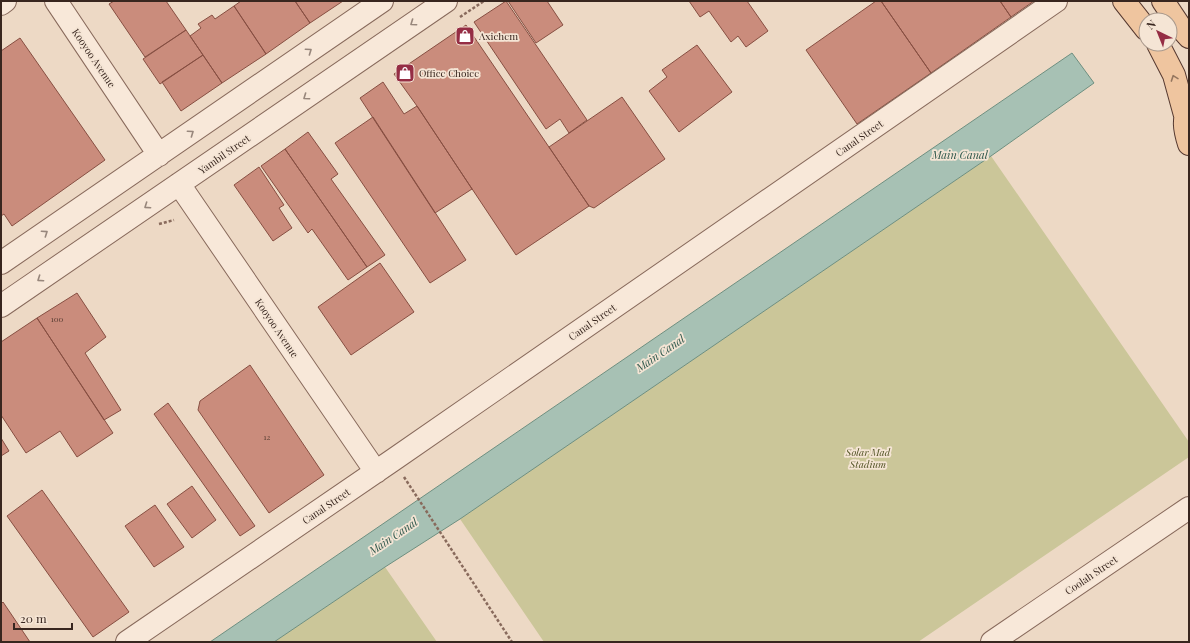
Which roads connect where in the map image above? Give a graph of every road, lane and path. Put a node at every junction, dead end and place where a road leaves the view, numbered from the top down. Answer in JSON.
{"nodes":[{"id":1,"x":5,"y":1,"type":"edge"},
{"id":2,"x":56,"y":1,"type":"edge"},
{"id":3,"x":382,"y":1,"type":"edge"},
{"id":4,"x":446,"y":1,"type":"edge"},
{"id":5,"x":1056,"y":1,"type":"edge"},
{"id":6,"x":1163,"y":1,"type":"edge"},
{"id":7,"x":1125,"y":3,"type":"edge"},
{"id":8,"x":1,"y":4,"type":"edge"},
{"id":9,"x":1138,"y":19,"type":"edge"},
{"id":10,"x":1185,"y":33,"type":"edge"},
{"id":11,"x":1162,"y":52,"type":"edge"},
{"id":12,"x":1187,"y":109,"type":"edge"},
{"id":13,"x":1189,"y":144,"type":"edge"},
{"id":14,"x":159,"y":156,"type":"junction"},
{"id":15,"x":179,"y":184,"type":"junction"},
{"id":16,"x":1,"y":263,"type":"edge"},
{"id":17,"x":1,"y":306,"type":"edge"},
{"id":18,"x":376,"y":472,"type":"junction"},
{"id":19,"x":413,"y":491,"type":"dead end"},
{"id":20,"x":1189,"y":508,"type":"edge"},
{"id":21,"x":127,"y":642,"type":"edge"},
{"id":22,"x":512,"y":642,"type":"edge"},
{"id":23,"x":992,"y":642,"type":"edge"}],
"edges":[{"from":1,"to":8,"type":"street"},
{"from":2,"to":14,"type":"street","name":"Kooyoo Avenue"},
{"from":14,"to":3,"type":"street","one_way":true},
{"from":4,"to":15,"type":"street","name":"Yambil Street","one_way":true},
{"from":5,"to":18,"type":"street","name":"Canal Street"},
{"from":6,"to":10,"type":"main road"},
{"from":7,"to":9,"type":"main road"},
{"from":12,"to":11,"type":"main road","one_way":true},
{"from":12,"to":13,"type":"main road"},
{"from":16,"to":14,"type":"street","one_way":true},
{"from":15,"to":17,"type":"street","name":"Yambil Street","one_way":true},
{"from":15,"to":18,"type":"street","name":"Kooyoo Avenue"},
{"from":18,"to":21,"type":"street","name":"Canal Street"},
{"from":19,"to":22,"type":"path"},
{"from":20,"to":23,"type":"street","name":"Coolah Street"}]}
